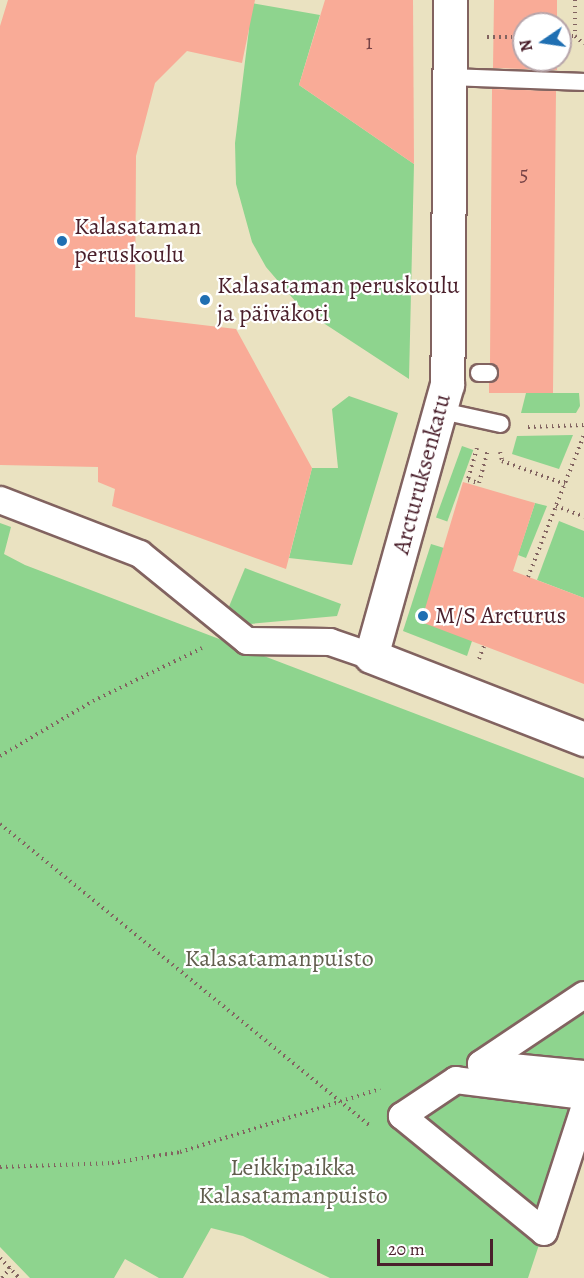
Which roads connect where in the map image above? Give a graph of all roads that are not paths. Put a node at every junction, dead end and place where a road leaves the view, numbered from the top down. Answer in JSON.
{"nodes":[{"id":1,"x":450,"y":0,"type":"edge"},
{"id":2,"x":450,"y":77,"type":"junction"},
{"id":3,"x":584,"y":82,"type":"edge"},
{"id":4,"x":442,"y":411,"type":"junction"},
{"id":5,"x":501,"y":424,"type":"dead end"},
{"id":6,"x":0,"y":500,"type":"edge"},
{"id":7,"x":371,"y":656,"type":"junction"},
{"id":8,"x":584,"y":739,"type":"edge"},
{"id":9,"x":584,"y":995,"type":"edge"},
{"id":10,"x":584,"y":1074,"type":"edge"},
{"id":11,"x":584,"y":1096,"type":"edge"},
{"id":12,"x":584,"y":1109,"type":"edge"}],
"edges":[{"from":1,"to":2,"type":"street","name":"Arcturuksenkatu"},
{"from":2,"to":3,"type":"lane"},
{"from":2,"to":4,"type":"street","name":"Arcturuksenkatu"},
{"from":4,"to":5,"type":"lane"},
{"from":4,"to":7,"type":"street","name":"Arcturuksenkatu"},
{"from":6,"to":7,"type":"street"},
{"from":7,"to":8,"type":"street"},
{"from":9,"to":10,"type":"street"},
{"from":11,"to":12,"type":"street"}]}
